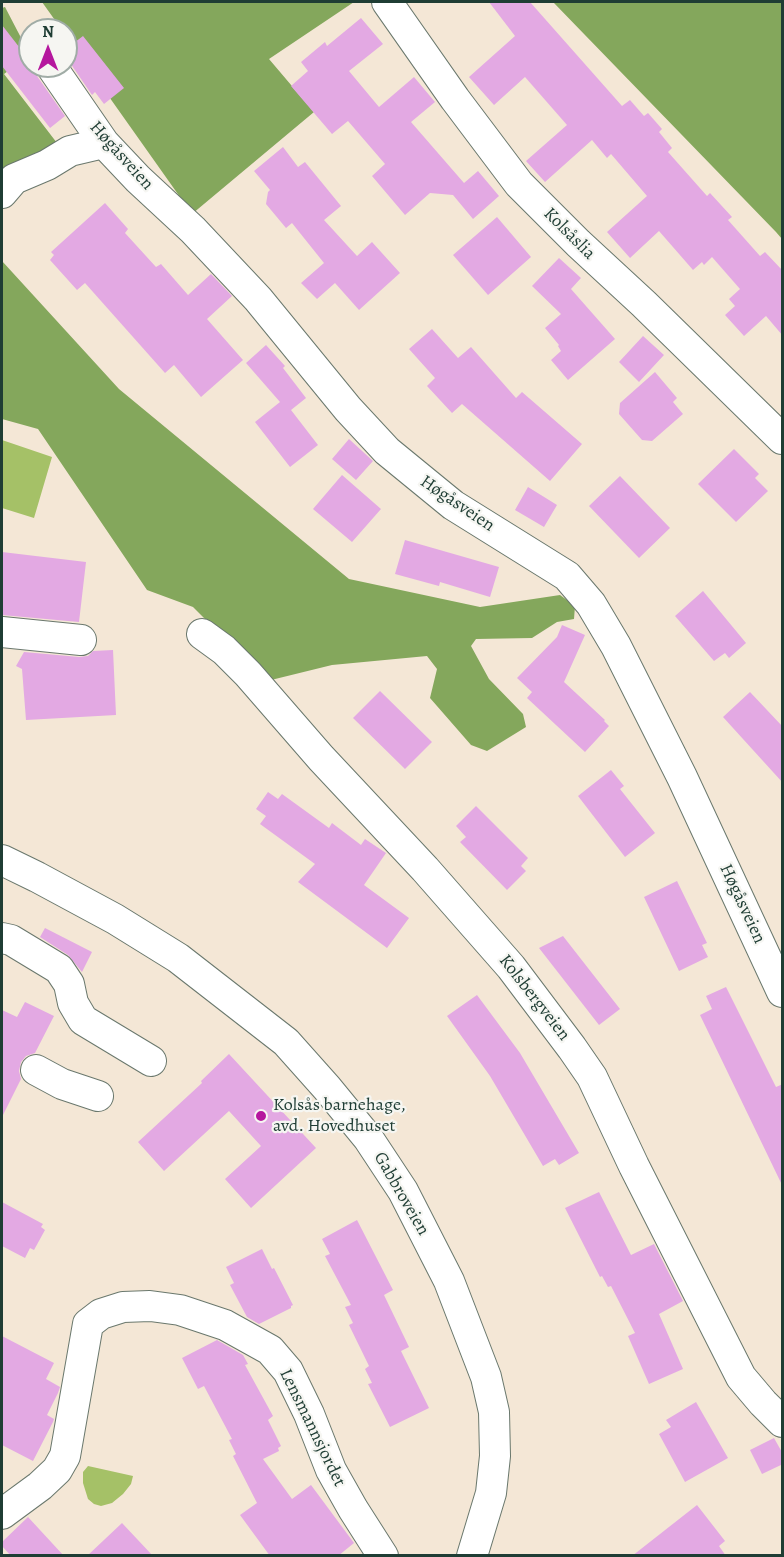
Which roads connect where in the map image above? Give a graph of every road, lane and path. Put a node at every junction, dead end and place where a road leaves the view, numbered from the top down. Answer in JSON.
{"nodes":[{"id":1,"x":387,"y":2,"type":"edge"},
{"id":2,"x":59,"y":78,"type":"edge"},
{"id":3,"x":104,"y":142,"type":"junction"},
{"id":4,"x":2,"y":193,"type":"edge"},
{"id":5,"x":783,"y":439,"type":"edge"},
{"id":6,"x":2,"y":632,"type":"edge"},
{"id":7,"x":202,"y":634,"type":"dead end"},
{"id":8,"x":81,"y":640,"type":"dead end"},
{"id":9,"x":2,"y":860,"type":"edge"},
{"id":10,"x":2,"y":938,"type":"edge"},
{"id":11,"x":783,"y":992,"type":"edge"},
{"id":12,"x":151,"y":1061,"type":"dead end"},
{"id":13,"x":36,"y":1071,"type":"dead end"},
{"id":14,"x":98,"y":1096,"type":"dead end"},
{"id":15,"x":783,"y":1422,"type":"edge"},
{"id":16,"x":2,"y":1514,"type":"edge"},
{"id":17,"x":383,"y":1556,"type":"edge"},
{"id":18,"x":472,"y":1556,"type":"edge"}],
"edges":[{"from":1,"to":5,"type":"street","name":"Kolsåslia"},
{"from":2,"to":3,"type":"street","name":"Høgåsveien"},
{"from":3,"to":4,"type":"street"},
{"from":3,"to":11,"type":"street","name":"Høgåsveien"},
{"from":6,"to":8,"type":"street"},
{"from":7,"to":15,"type":"street","name":"Kolsbergveien"},
{"from":9,"to":18,"type":"street","name":"Gabbroveien"},
{"from":10,"to":12,"type":"street"},
{"from":13,"to":14,"type":"street"},
{"from":16,"to":17,"type":"street","name":"Lensmannsjordet"}]}
